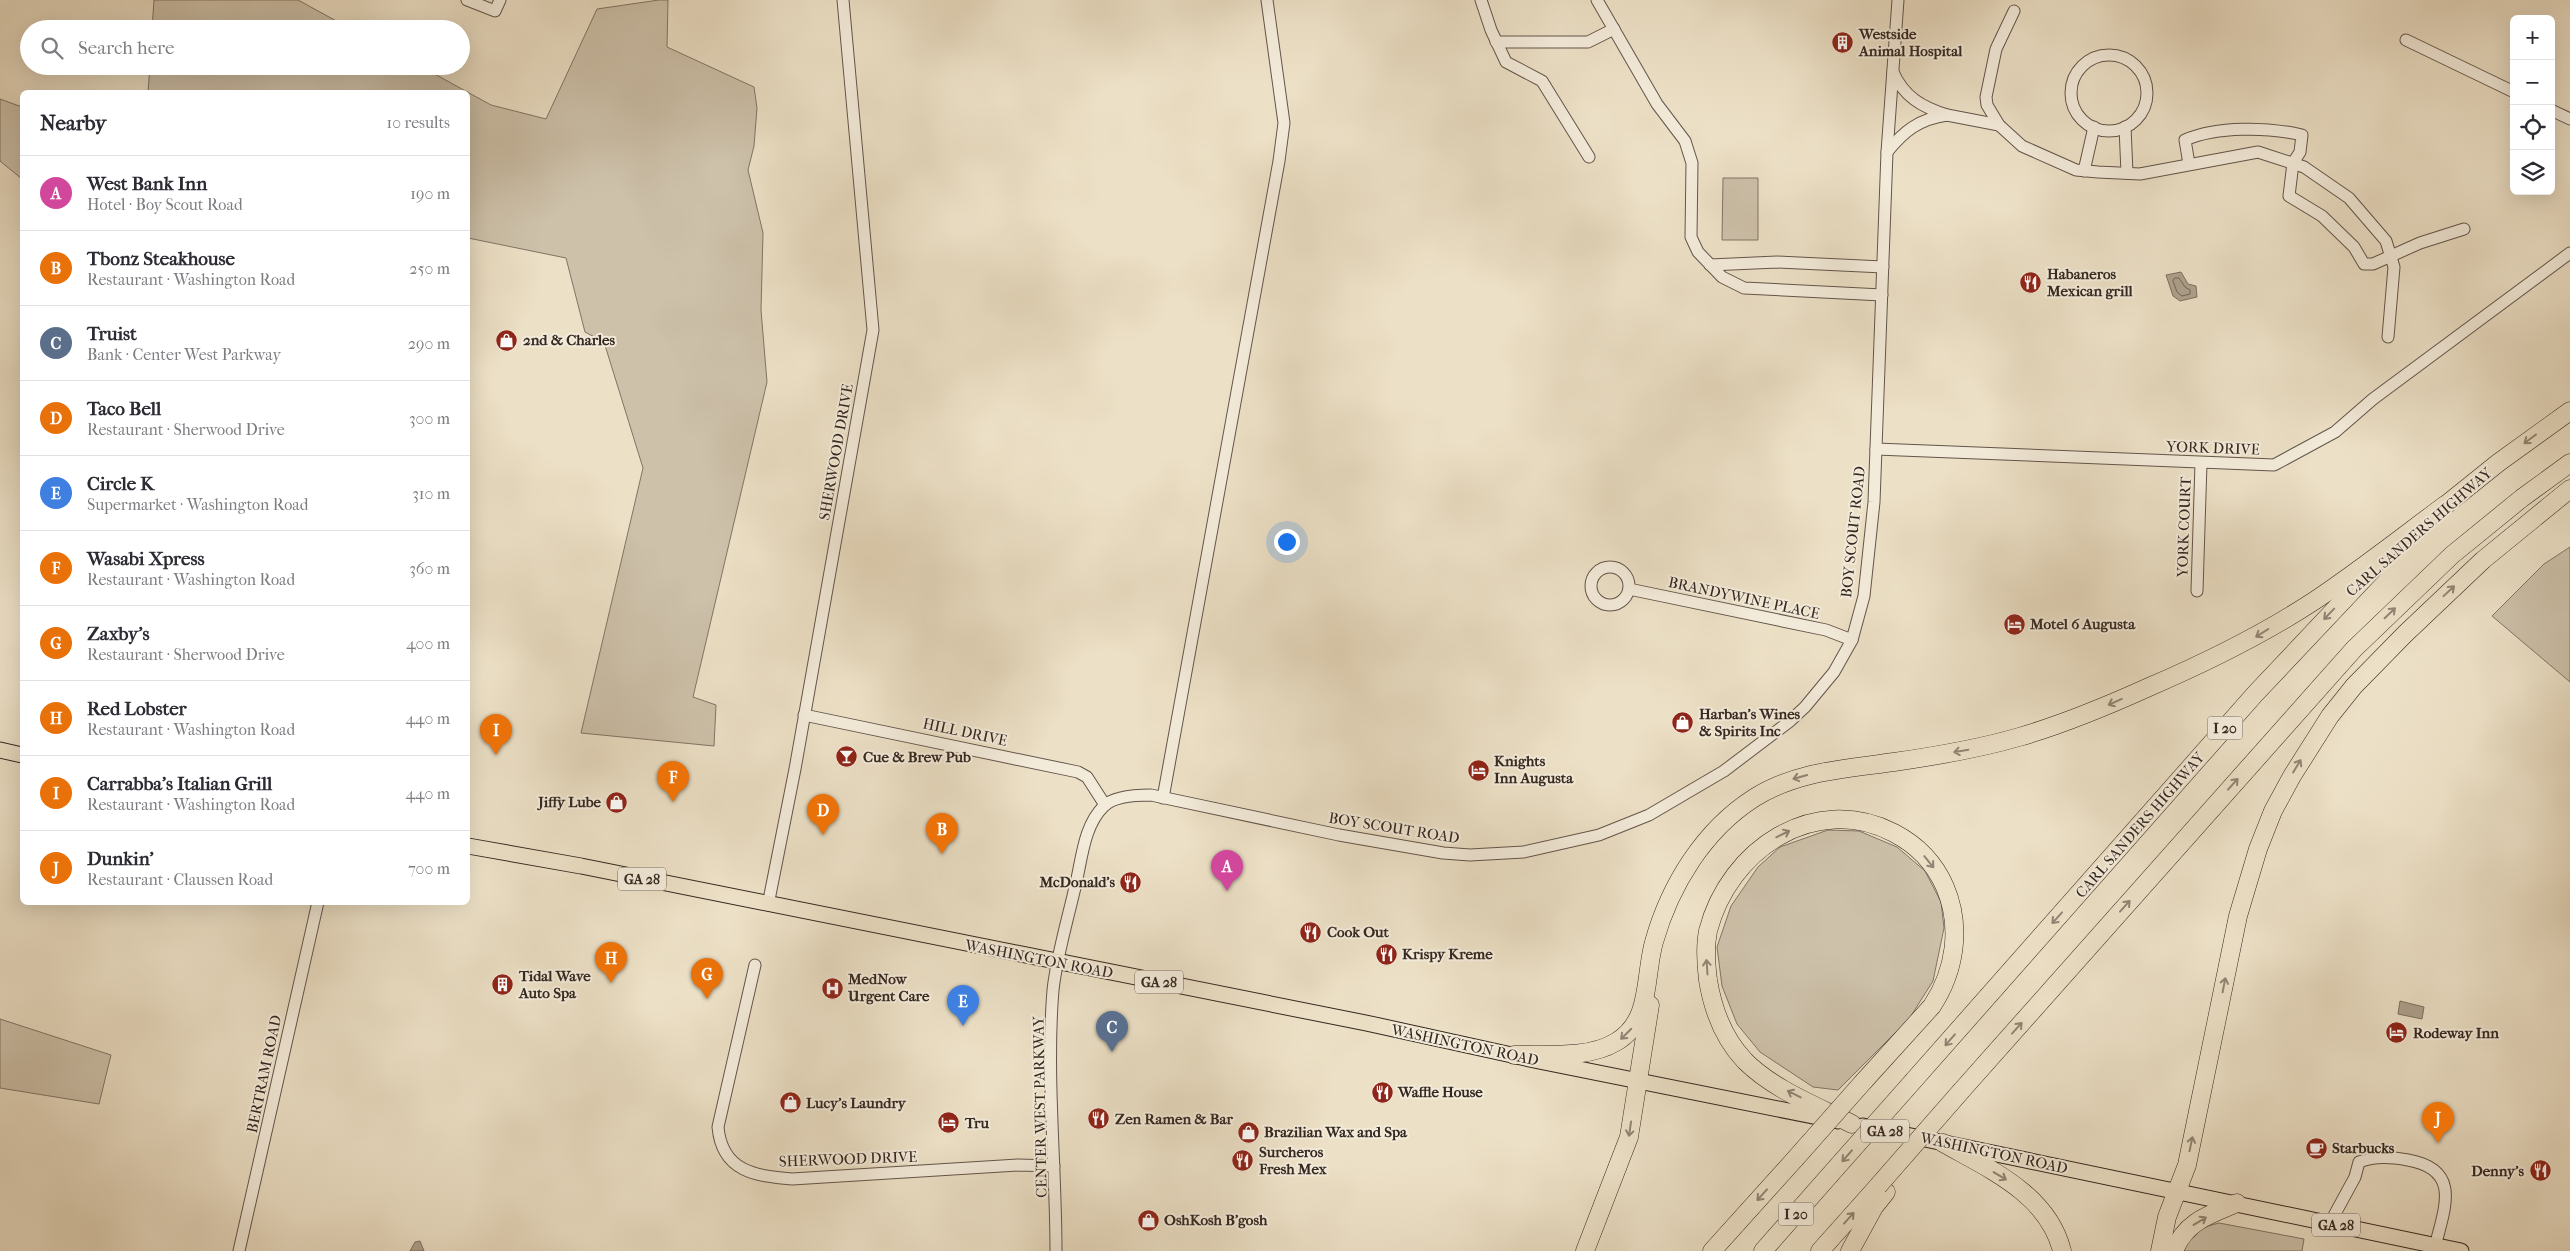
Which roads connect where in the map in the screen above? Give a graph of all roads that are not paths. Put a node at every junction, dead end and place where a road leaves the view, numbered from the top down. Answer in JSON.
{"nodes":[{"id":1,"x":466,"y":0,"type":"edge"},
{"id":2,"x":500,"y":0,"type":"edge"},
{"id":3,"x":843,"y":0,"type":"edge"},
{"id":4,"x":1267,"y":0,"type":"edge"},
{"id":5,"x":1480,"y":0,"type":"edge"},
{"id":6,"x":1597,"y":0,"type":"edge"},
{"id":7,"x":1898,"y":1,"type":"edge"},
{"id":8,"x":2014,"y":11,"type":"dead end"},
{"id":9,"x":1614,"y":29,"type":"junction"},
{"id":10,"x":2406,"y":40,"type":"dead end"},
{"id":11,"x":1496,"y":42,"type":"junction"},
{"id":12,"x":1892,"y":71,"type":"junction"},
{"id":13,"x":2510,"y":90,"type":"edge"},
{"id":14,"x":2555,"y":112,"type":"edge"},
{"id":15,"x":1947,"y":116,"type":"junction"},
{"id":16,"x":2570,"y":119,"type":"edge"},
{"id":17,"x":1999,"y":125,"type":"junction"},
{"id":18,"x":2094,"y":127,"type":"junction"},
{"id":19,"x":2125,"y":127,"type":"junction"},
{"id":20,"x":1887,"y":152,"type":"junction"},
{"id":21,"x":1589,"y":157,"type":"dead end"},
{"id":22,"x":2293,"y":163,"type":"junction"},
{"id":23,"x":2189,"y":164,"type":"junction"},
{"id":24,"x":2084,"y":171,"type":"junction"},
{"id":25,"x":2127,"y":173,"type":"junction"},
{"id":26,"x":2464,"y":229,"type":"dead end"},
{"id":27,"x":2570,"y":252,"type":"edge"},
{"id":28,"x":2391,"y":257,"type":"junction"},
{"id":29,"x":1710,"y":265,"type":"junction"},
{"id":30,"x":1883,"y":267,"type":"junction"},
{"id":31,"x":1882,"y":296,"type":"junction"},
{"id":32,"x":2388,"y":337,"type":"dead end"},
{"id":33,"x":2570,"y":411,"type":"edge"},
{"id":34,"x":1876,"y":449,"type":"junction"},
{"id":35,"x":2570,"y":462,"type":"edge"},
{"id":36,"x":2201,"y":463,"type":"junction"},
{"id":37,"x":2570,"y":489,"type":"edge"},
{"id":38,"x":2445,"y":505,"type":"junction"},
{"id":39,"x":1629,"y":589,"type":"dead end"},
{"id":40,"x":2197,"y":592,"type":"dead end"},
{"id":41,"x":1852,"y":640,"type":"junction"},
{"id":42,"x":804,"y":715,"type":"junction"},
{"id":43,"x":0,"y":750,"type":"edge"},
{"id":44,"x":20,"y":754,"type":"edge"},
{"id":45,"x":1163,"y":798,"type":"junction"},
{"id":46,"x":1105,"y":805,"type":"junction"},
{"id":47,"x":470,"y":846,"type":"edge"},
{"id":48,"x":1674,"y":890,"type":"junction"},
{"id":49,"x":317,"y":905,"type":"edge"},
{"id":50,"x":768,"y":905,"type":"junction"},
{"id":51,"x":1057,"y":962,"type":"junction"},
{"id":52,"x":756,"y":964,"type":"dead end"},
{"id":53,"x":1514,"y":1055,"type":"junction"},
{"id":54,"x":1638,"y":1081,"type":"junction"},
{"id":55,"x":1852,"y":1124,"type":"junction"},
{"id":56,"x":1943,"y":1143,"type":"junction"},
{"id":57,"x":1054,"y":1166,"type":"junction"},
{"id":58,"x":1883,"y":1187,"type":"junction"},
{"id":59,"x":2176,"y":1190,"type":"junction"},
{"id":60,"x":2237,"y":1203,"type":"junction"},
{"id":61,"x":2330,"y":1223,"type":"junction"},
{"id":62,"x":2435,"y":1248,"type":"edge"},
{"id":63,"x":239,"y":1251,"type":"edge"},
{"id":64,"x":1056,"y":1251,"type":"edge"},
{"id":65,"x":1585,"y":1251,"type":"edge"},
{"id":66,"x":1712,"y":1251,"type":"edge"},
{"id":67,"x":1763,"y":1251,"type":"edge"},
{"id":68,"x":1820,"y":1251,"type":"edge"},
{"id":69,"x":1850,"y":1251,"type":"edge"},
{"id":70,"x":2062,"y":1251,"type":"edge"},
{"id":71,"x":2160,"y":1251,"type":"edge"},
{"id":72,"x":2174,"y":1251,"type":"edge"},
{"id":73,"x":2461,"y":1251,"type":"edge"}],
"edges":[{"from":1,"to":2,"type":"street"},
{"from":3,"to":42,"type":"street","name":"SHERWOOD DRIVE"},
{"from":4,"to":45,"type":"street"},
{"from":5,"to":11,"type":"street"},
{"from":6,"to":9,"type":"street"},
{"from":7,"to":12,"type":"street","name":"BOY SCOUT ROAD"},
{"from":8,"to":17,"type":"street"},
{"from":9,"to":11,"type":"street"},
{"from":9,"to":29,"type":"street"},
{"from":10,"to":13,"type":"street"},
{"from":11,"to":21,"type":"street"},
{"from":12,"to":15,"type":"street"},
{"from":12,"to":20,"type":"street","name":"BOY SCOUT ROAD"},
{"from":14,"to":16,"type":"street"},
{"from":15,"to":17,"type":"street"},
{"from":15,"to":20,"type":"street"},
{"from":17,"to":24,"type":"street"},
{"from":18,"to":19,"type":"street"},
{"from":18,"to":19,"type":"street"},
{"from":18,"to":24,"type":"street"},
{"from":19,"to":25,"type":"street"},
{"from":20,"to":30,"type":"street","name":"BOY SCOUT ROAD"},
{"from":22,"to":23,"type":"street"},
{"from":22,"to":23,"type":"street"},
{"from":22,"to":28,"type":"street"},
{"from":22,"to":28,"type":"street"},
{"from":23,"to":25,"type":"street"},
{"from":24,"to":25,"type":"street"},
{"from":26,"to":28,"type":"street"},
{"from":27,"to":36,"type":"street","name":"YORK DRIVE"},
{"from":28,"to":32,"type":"street"},
{"from":29,"to":30,"type":"street"},
{"from":29,"to":31,"type":"street"},
{"from":30,"to":31,"type":"street","name":"BOY SCOUT ROAD"},
{"from":31,"to":34,"type":"street","name":"BOY SCOUT ROAD"},
{"from":33,"to":38,"type":"highway","name":"CARL SANDERS HIGHWAY","number":"I 20","one_way":true},
{"from":34,"to":36,"type":"street","name":"YORK DRIVE"},
{"from":34,"to":41,"type":"street","name":"BOY SCOUT ROAD"},
{"from":58,"to":35,"type":"highway","number":"I 20","one_way":true,"bridge":true},
{"from":36,"to":40,"type":"street","name":"YORK COURT"},
{"from":59,"to":37,"type":"highway","one_way":true},
{"from":38,"to":48,"type":"highway","one_way":true},
{"from":38,"to":67,"type":"highway","name":"CARL SANDERS HIGHWAY","number":"I 20","one_way":true,"bridge":true},
{"from":39,"to":41,"type":"street","name":"BRANDYWINE PLACE"},
{"from":41,"to":45,"type":"street","name":"BOY SCOUT ROAD"},
{"from":42,"to":46,"type":"street","name":"HILL DRIVE"},
{"from":42,"to":50,"type":"street","name":"SHERWOOD DRIVE"},
{"from":43,"to":44,"type":"main road"},
{"from":45,"to":46,"type":"street","name":"BOY SCOUT ROAD"},
{"from":46,"to":51,"type":"street"},
{"from":47,"to":50,"type":"main road","name":"WASHINGTON ROAD","number":"GA 28"},
{"from":48,"to":53,"type":"highway","one_way":true},
{"from":48,"to":54,"type":"highway"},
{"from":49,"to":63,"type":"street","name":"BERTRAM ROAD"},
{"from":50,"to":51,"type":"main road","name":"WASHINGTON ROAD","number":"GA 28"},
{"from":51,"to":53,"type":"main road","name":"WASHINGTON ROAD","number":"GA 28"},
{"from":51,"to":57,"type":"street","name":"CENTER WEST PARKWAY"},
{"from":52,"to":57,"type":"street","name":"SHERWOOD DRIVE"},
{"from":53,"to":54,"type":"main road","name":"WASHINGTON ROAD","number":"GA 28"},
{"from":54,"to":55,"type":"main road","name":"WASHINGTON ROAD","number":"GA 28"},
{"from":54,"to":65,"type":"highway","one_way":true},
{"from":55,"to":56,"type":"main road","name":"WASHINGTON ROAD","number":"GA 28"},
{"from":55,"to":66,"type":"highway","one_way":true,"bridge":true},
{"from":56,"to":59,"type":"main road","name":"WASHINGTON ROAD","number":"GA 28"},
{"from":56,"to":70,"type":"highway","one_way":true},
{"from":57,"to":64,"type":"street","name":"CENTER WEST PARKWAY"},
{"from":68,"to":58,"type":"highway","number":"I 20","one_way":true},
{"from":58,"to":69,"type":"highway"},
{"from":59,"to":60,"type":"main road","name":"WASHINGTON ROAD","number":"GA 28"},
{"from":59,"to":71,"type":"highway"},
{"from":60,"to":61,"type":"main road","name":"WASHINGTON ROAD","number":"GA 28"},
{"from":72,"to":60,"type":"highway","one_way":true},
{"from":61,"to":62,"type":"main road","name":"WASHINGTON ROAD","number":"GA 28"},
{"from":61,"to":62,"type":"street"},
{"from":62,"to":73,"type":"main road","name":"WASHINGTON ROAD","number":"GA 28"}]}
